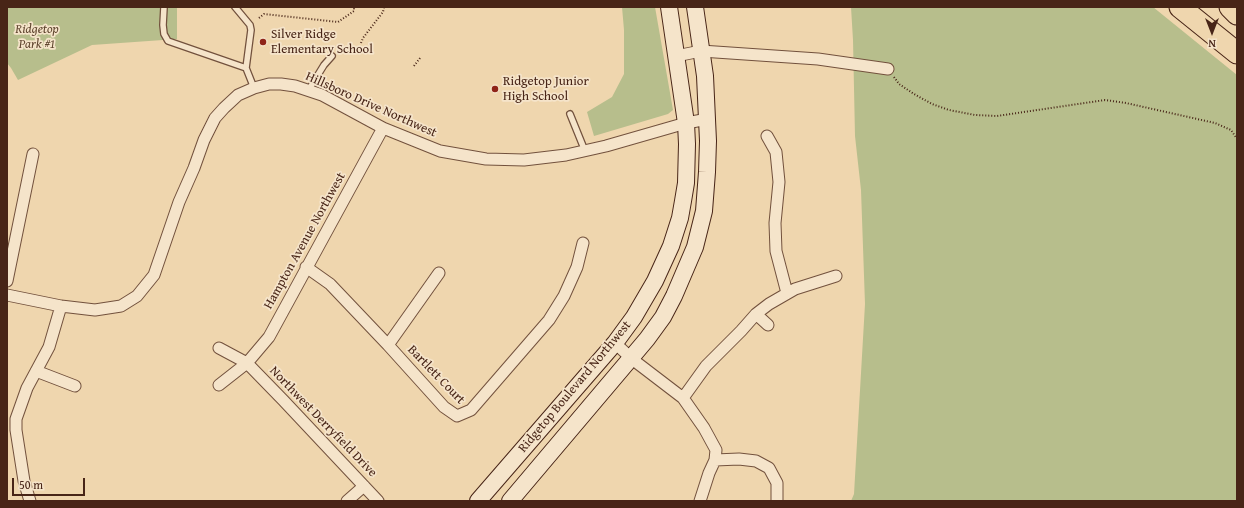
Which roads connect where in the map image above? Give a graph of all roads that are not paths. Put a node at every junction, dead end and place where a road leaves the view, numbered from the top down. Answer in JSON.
{"nodes":[{"id":1,"x":164,"y":7,"type":"edge"},
{"id":2,"x":235,"y":7,"type":"edge"},
{"id":3,"x":670,"y":7,"type":"edge"},
{"id":4,"x":695,"y":7,"type":"edge"},
{"id":5,"x":1180,"y":7,"type":"edge"},
{"id":6,"x":1230,"y":7,"type":"edge"},
{"id":7,"x":1237,"y":14,"type":"edge"},
{"id":8,"x":701,"y":51,"type":"junction"},
{"id":9,"x":1237,"y":53,"type":"edge"},
{"id":10,"x":332,"y":56,"type":"dead end"},
{"id":11,"x":676,"y":56,"type":"junction"},
{"id":12,"x":246,"y":68,"type":"junction"},
{"id":13,"x":888,"y":69,"type":"road end"},
{"id":14,"x":254,"y":88,"type":"junction"},
{"id":15,"x":308,"y":91,"type":"junction"},
{"id":16,"x":570,"y":114,"type":"dead end"},
{"id":17,"x":708,"y":119,"type":"junction"},
{"id":18,"x":686,"y":123,"type":"junction"},
{"id":19,"x":383,"y":128,"type":"junction"},
{"id":20,"x":767,"y":136,"type":"dead end"},
{"id":21,"x":585,"y":151,"type":"junction"},
{"id":22,"x":33,"y":154,"type":"dead end"},
{"id":23,"x":583,"y":243,"type":"dead end"},
{"id":24,"x":306,"y":267,"type":"junction"},
{"id":25,"x":439,"y":273,"type":"dead end"},
{"id":26,"x":836,"y":276,"type":"dead end"},
{"id":27,"x":7,"y":281,"type":"edge"},
{"id":28,"x":787,"y":293,"type":"junction"},
{"id":29,"x":7,"y":295,"type":"edge"},
{"id":30,"x":61,"y":306,"type":"junction"},
{"id":31,"x":756,"y":314,"type":"junction"},
{"id":32,"x":768,"y":325,"type":"dead end"},
{"id":33,"x":615,"y":343,"type":"junction"},
{"id":34,"x":388,"y":345,"type":"junction"},
{"id":35,"x":219,"y":348,"type":"dead end"},
{"id":36,"x":632,"y":359,"type":"junction"},
{"id":37,"x":247,"y":363,"type":"junction"},
{"id":38,"x":36,"y":371,"type":"junction"},
{"id":39,"x":219,"y":385,"type":"dead end"},
{"id":40,"x":75,"y":386,"type":"dead end"},
{"id":41,"x":683,"y":398,"type":"junction"},
{"id":42,"x":11,"y":418,"type":"edge"},
{"id":43,"x":715,"y":460,"type":"junction"},
{"id":44,"x":364,"y":486,"type":"junction"},
{"id":45,"x":30,"y":501,"type":"edge"},
{"id":46,"x":347,"y":501,"type":"edge"},
{"id":47,"x":378,"y":501,"type":"edge"},
{"id":48,"x":478,"y":501,"type":"edge"},
{"id":49,"x":510,"y":501,"type":"edge"},
{"id":50,"x":700,"y":501,"type":"edge"},
{"id":51,"x":777,"y":501,"type":"edge"}],
"edges":[{"from":1,"to":12,"type":"lane"},
{"from":2,"to":12,"type":"lane"},
{"from":3,"to":11,"type":"main road","name":"Ridgetop Boulevard Northwest"},
{"from":4,"to":8,"type":"main road","name":"Ridgetop Boulevard Northwest"},
{"from":5,"to":9,"type":"highway"},
{"from":6,"to":7,"type":"highway"},
{"from":8,"to":11,"type":"street"},
{"from":8,"to":13,"type":"street"},
{"from":8,"to":17,"type":"main road","name":"Ridgetop Boulevard Northwest"},
{"from":10,"to":15,"type":"lane"},
{"from":11,"to":18,"type":"main road","name":"Ridgetop Boulevard Northwest"},
{"from":12,"to":14,"type":"lane"},
{"from":14,"to":15,"type":"street","name":"Hillsboro Drive Northwest"},
{"from":14,"to":30,"type":"street","name":"Hillsboro Drive Northwest"},
{"from":15,"to":19,"type":"street","name":"Hillsboro Drive Northwest"},
{"from":16,"to":21,"type":"lane"},
{"from":17,"to":18,"type":"street","name":"Hillsboro Drive Northwest"},
{"from":17,"to":36,"type":"main road","name":"Ridgetop Boulevard Northwest"},
{"from":18,"to":21,"type":"street","name":"Hillsboro Drive Northwest"},
{"from":18,"to":33,"type":"main road","name":"Ridgetop Boulevard Northwest"},
{"from":19,"to":21,"type":"street","name":"Hillsboro Drive Northwest"},
{"from":19,"to":24,"type":"street","name":"Hampton Avenue Northwest"},
{"from":20,"to":28,"type":"street"},
{"from":22,"to":27,"type":"street"},
{"from":23,"to":34,"type":"street","name":"Bartlett Court"},
{"from":24,"to":34,"type":"street","name":"Bartlett Court"},
{"from":24,"to":37,"type":"street","name":"Hampton Avenue Northwest"},
{"from":25,"to":34,"type":"street"},
{"from":26,"to":28,"type":"street"},
{"from":28,"to":31,"type":"street"},
{"from":29,"to":30,"type":"street","name":"Hillsboro Drive Northwest"},
{"from":30,"to":38,"type":"street"},
{"from":31,"to":32,"type":"street"},
{"from":31,"to":41,"type":"street"},
{"from":33,"to":36,"type":"street"},
{"from":33,"to":48,"type":"main road","name":"Ridgetop Boulevard Northwest"},
{"from":35,"to":37,"type":"street","name":"Northwest Derryfield Drive"},
{"from":36,"to":41,"type":"street"},
{"from":36,"to":49,"type":"main road","name":"Ridgetop Boulevard Northwest"},
{"from":37,"to":39,"type":"street","name":"Hampton Avenue Northwest"},
{"from":37,"to":44,"type":"street","name":"Northwest Derryfield Drive"},
{"from":38,"to":40,"type":"street"},
{"from":38,"to":42,"type":"street"},
{"from":41,"to":43,"type":"street"},
{"from":42,"to":45,"type":"street"},
{"from":43,"to":50,"type":"street"},
{"from":43,"to":51,"type":"street"},
{"from":44,"to":46,"type":"street"},
{"from":44,"to":47,"type":"street","name":"Northwest Derryfield Drive"}]}
